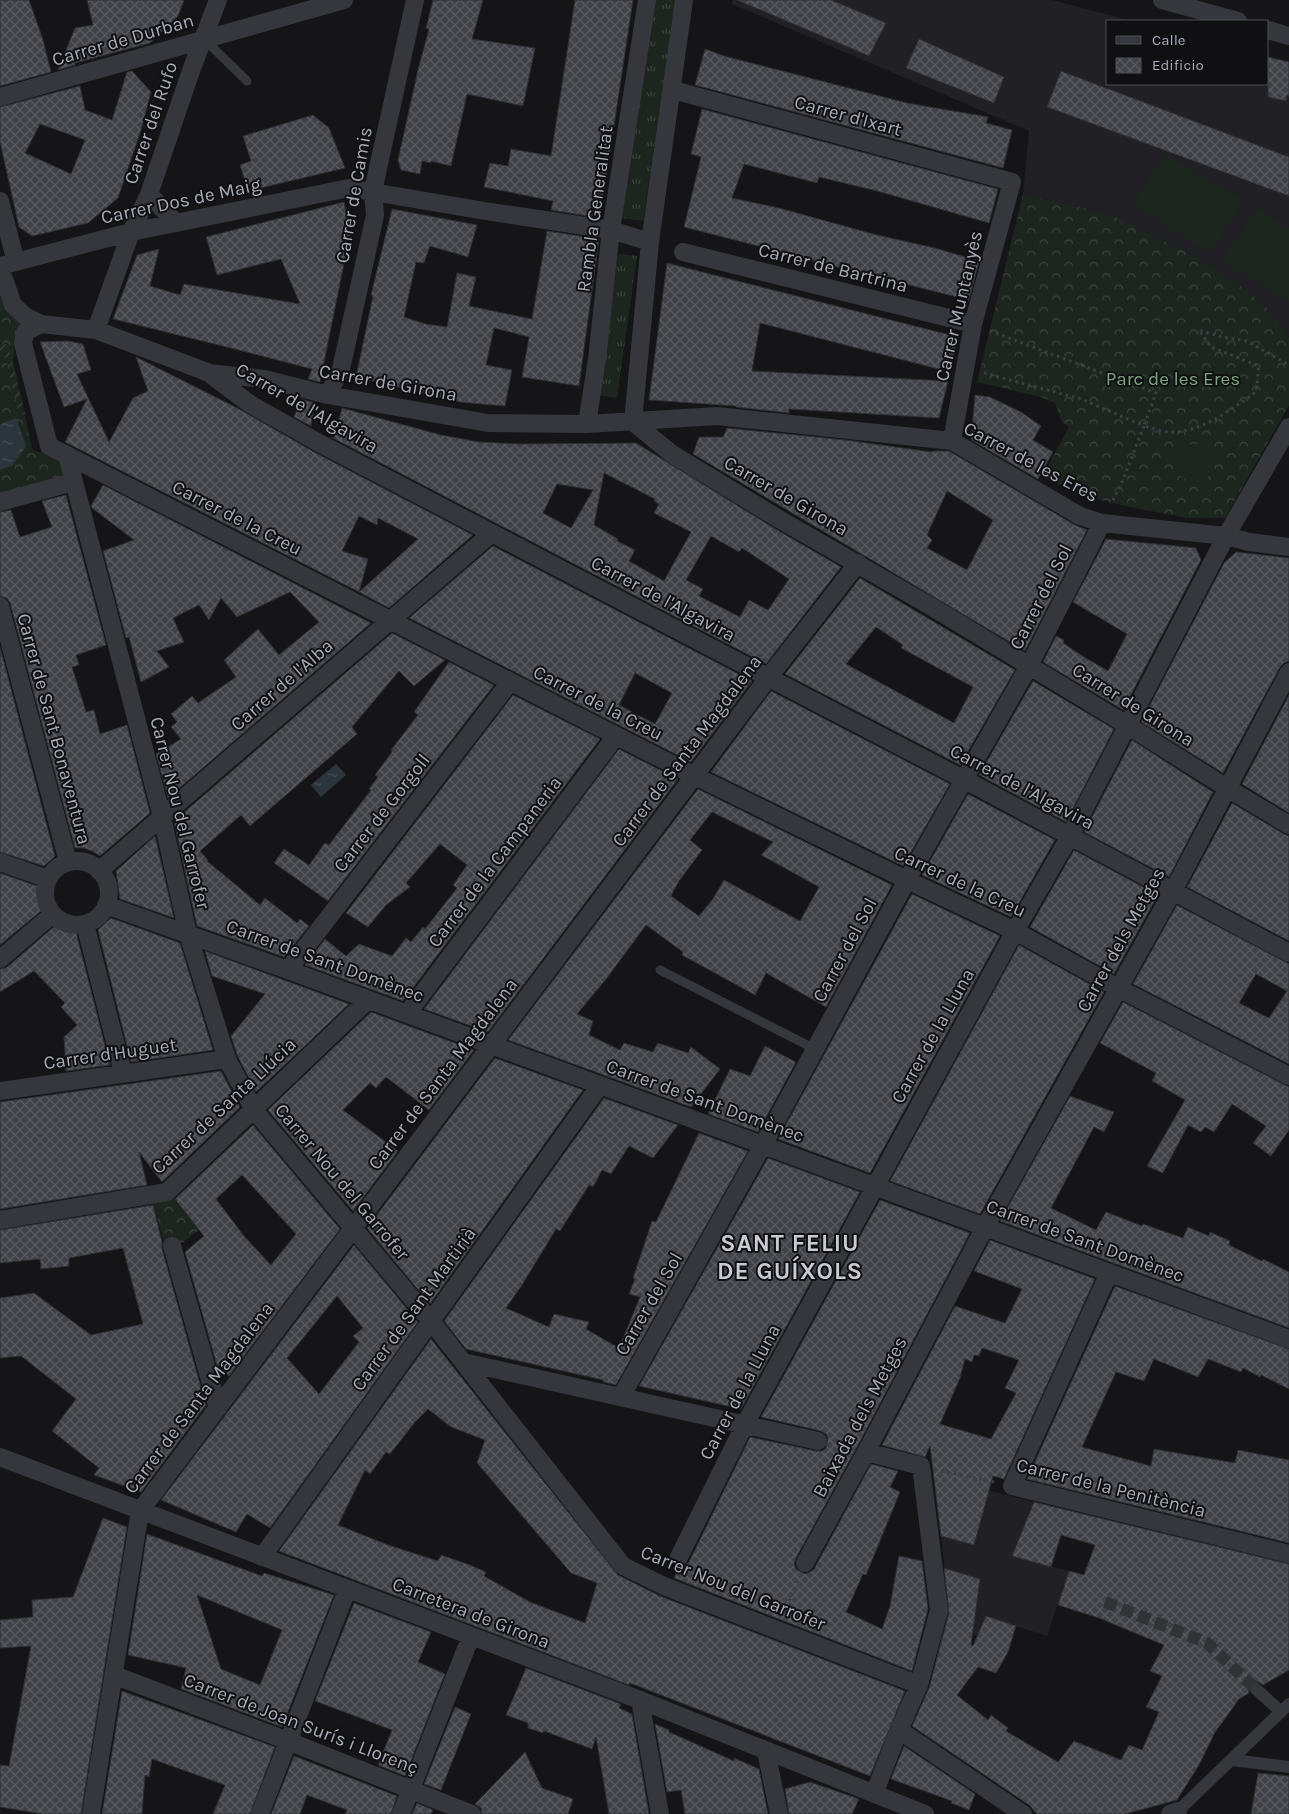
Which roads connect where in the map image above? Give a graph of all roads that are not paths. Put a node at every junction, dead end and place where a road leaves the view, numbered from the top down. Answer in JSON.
{"nodes":[{"id":1,"x":218,"y":0,"type":"edge"},
{"id":2,"x":344,"y":0,"type":"edge"},
{"id":3,"x":415,"y":0,"type":"edge"},
{"id":4,"x":647,"y":0,"type":"edge"},
{"id":5,"x":684,"y":0,"type":"edge"},
{"id":6,"x":1162,"y":0,"type":"edge"},
{"id":7,"x":1234,"y":20,"type":"edge"},
{"id":8,"x":1269,"y":30,"type":"edge"},
{"id":9,"x":1289,"y":36,"type":"edge"},
{"id":10,"x":204,"y":39,"type":"junction"},
{"id":11,"x":247,"y":81,"type":"dead end"},
{"id":12,"x":673,"y":90,"type":"junction"},
{"id":13,"x":0,"y":97,"type":"edge"},
{"id":14,"x":1012,"y":182,"type":"joint"},
{"id":15,"x":373,"y":191,"type":"junction"},
{"id":16,"x":149,"y":194,"type":"junction"},
{"id":17,"x":0,"y":201,"type":"edge"},
{"id":18,"x":176,"y":222,"type":"junction"},
{"id":19,"x":611,"y":230,"type":"junction"},
{"id":20,"x":131,"y":232,"type":"junction"},
{"id":21,"x":650,"y":242,"type":"junction"},
{"id":22,"x":684,"y":252,"type":"dead end"},
{"id":23,"x":8,"y":264,"type":"edge"},
{"id":24,"x":4,"y":283,"type":"edge"},
{"id":25,"x":41,"y":324,"type":"junction"},
{"id":26,"x":973,"y":324,"type":"junction"},
{"id":27,"x":96,"y":330,"type":"junction"},
{"id":28,"x":207,"y":372,"type":"junction"},
{"id":29,"x":328,"y":395,"type":"junction"},
{"id":30,"x":633,"y":422,"type":"junction"},
{"id":31,"x":587,"y":424,"type":"junction"},
{"id":32,"x":1289,"y":427,"type":"edge"},
{"id":33,"x":952,"y":441,"type":"junction"},
{"id":34,"x":67,"y":456,"type":"junction"},
{"id":35,"x":73,"y":482,"type":"junction"},
{"id":36,"x":0,"y":502,"type":"edge"},
{"id":37,"x":1102,"y":522,"type":"junction"},
{"id":38,"x":492,"y":532,"type":"junction"},
{"id":39,"x":1226,"y":536,"type":"junction"},
{"id":40,"x":1289,"y":547,"type":"edge"},
{"id":41,"x":858,"y":563,"type":"junction"},
{"id":42,"x":0,"y":606,"type":"edge"},
{"id":43,"x":391,"y":620,"type":"junction"},
{"id":44,"x":1029,"y":666,"type":"junction"},
{"id":45,"x":1289,"y":672,"type":"edge"},
{"id":46,"x":768,"y":678,"type":"junction"},
{"id":47,"x":510,"y":682,"type":"junction"},
{"id":48,"x":1127,"y":725,"type":"junction"},
{"id":49,"x":616,"y":736,"type":"junction"},
{"id":50,"x":695,"y":776,"type":"junction"},
{"id":51,"x":965,"y":780,"type":"junction"},
{"id":52,"x":1227,"y":788,"type":"junction"},
{"id":53,"x":162,"y":817,"type":"junction"},
{"id":54,"x":1289,"y":825,"type":"edge"},
{"id":55,"x":1070,"y":836,"type":"junction"},
{"id":56,"x":0,"y":862,"type":"edge"},
{"id":57,"x":68,"y":862,"type":"junction"},
{"id":58,"x":99,"y":870,"type":"junction"},
{"id":59,"x":48,"y":879,"type":"junction"},
{"id":60,"x":907,"y":880,"type":"junction"},
{"id":61,"x":1173,"y":891,"type":"junction"},
{"id":62,"x":106,"y":906,"type":"junction"},
{"id":63,"x":53,"y":914,"type":"junction"},
{"id":64,"x":85,"y":924,"type":"junction"},
{"id":65,"x":1015,"y":931,"type":"junction"},
{"id":66,"x":188,"y":934,"type":"junction"},
{"id":67,"x":1289,"y":953,"type":"edge"},
{"id":68,"x":0,"y":959,"type":"edge"},
{"id":69,"x":288,"y":970,"type":"junction"},
{"id":70,"x":660,"y":970,"type":"dead end"},
{"id":71,"x":1118,"y":988,"type":"junction"},
{"id":72,"x":368,"y":1000,"type":"junction"},
{"id":73,"x":407,"y":1014,"type":"junction"},
{"id":74,"x":492,"y":1045,"type":"junction"},
{"id":75,"x":815,"y":1049,"type":"junction"},
{"id":76,"x":227,"y":1059,"type":"junction"},
{"id":77,"x":123,"y":1073,"type":"junction"},
{"id":78,"x":1289,"y":1076,"type":"edge"},
{"id":79,"x":600,"y":1085,"type":"junction"},
{"id":80,"x":0,"y":1091,"type":"edge"},
{"id":81,"x":254,"y":1110,"type":"junction"},
{"id":82,"x":763,"y":1145,"type":"junction"},
{"id":83,"x":875,"y":1186,"type":"junction"},
{"id":84,"x":0,"y":1220,"type":"edge"},
{"id":85,"x":985,"y":1227,"type":"junction"},
{"id":86,"x":353,"y":1229,"type":"junction"},
{"id":87,"x":172,"y":1246,"type":"dead end"},
{"id":88,"x":1109,"y":1273,"type":"junction"},
{"id":89,"x":431,"y":1322,"type":"junction"},
{"id":90,"x":1289,"y":1339,"type":"edge"},
{"id":91,"x":463,"y":1362,"type":"junction"},
{"id":92,"x":621,"y":1397,"type":"junction"},
{"id":93,"x":218,"y":1408,"type":"junction"},
{"id":94,"x":745,"y":1424,"type":"junction"},
{"id":95,"x":818,"y":1441,"type":"dead end"},
{"id":96,"x":866,"y":1452,"type":"junction"},
{"id":97,"x":0,"y":1457,"type":"edge"},
{"id":98,"x":140,"y":1511,"type":"junction"},
{"id":99,"x":1289,"y":1554,"type":"edge"},
{"id":100,"x":262,"y":1557,"type":"junction"},
{"id":101,"x":679,"y":1557,"type":"dead end"},
{"id":102,"x":805,"y":1563,"type":"road end"},
{"id":103,"x":347,"y":1590,"type":"junction"},
{"id":104,"x":471,"y":1636,"type":"junction"},
{"id":105,"x":114,"y":1675,"type":"junction"},
{"id":106,"x":919,"y":1685,"type":"junction"},
{"id":107,"x":1256,"y":1689,"type":"tunnel mouth"},
{"id":108,"x":640,"y":1700,"type":"junction"},
{"id":109,"x":1285,"y":1708,"type":"edge"},
{"id":110,"x":899,"y":1730,"type":"junction"},
{"id":111,"x":288,"y":1741,"type":"junction"},
{"id":112,"x":766,"y":1751,"type":"junction"},
{"id":113,"x":1232,"y":1760,"type":"junction"},
{"id":114,"x":1289,"y":1767,"type":"edge"},
{"id":115,"x":411,"y":1790,"type":"junction"},
{"id":116,"x":874,"y":1794,"type":"junction"},
{"id":117,"x":1175,"y":1813,"type":"edge"},
{"id":118,"x":91,"y":1814,"type":"edge"},
{"id":119,"x":260,"y":1814,"type":"edge"},
{"id":120,"x":401,"y":1814,"type":"edge"},
{"id":121,"x":472,"y":1814,"type":"edge"},
{"id":122,"x":660,"y":1814,"type":"edge"},
{"id":123,"x":778,"y":1814,"type":"edge"},
{"id":124,"x":925,"y":1814,"type":"edge"},
{"id":125,"x":1023,"y":1814,"type":"edge"}],
"edges":[{"from":1,"to":10,"type":"street","name":"Carrer del Rufo"},
{"from":2,"to":10,"type":"street","name":"Carrer de Durban"},
{"from":3,"to":15,"type":"street","name":"Carrer de Camis"},
{"from":4,"to":19,"type":"street","name":"Rambla Generalitat"},
{"from":5,"to":12,"type":"street"},
{"from":6,"to":7,"type":"street"},
{"from":8,"to":9,"type":"street"},
{"from":10,"to":11,"type":"lane"},
{"from":10,"to":13,"type":"street","name":"Carrer de Durban"},
{"from":10,"to":16,"type":"street","name":"Carrer del Rufo"},
{"from":12,"to":14,"type":"street","name":"Carrer d'Ixart"},
{"from":12,"to":21,"type":"street"},
{"from":14,"to":26,"type":"street","name":"Carrer Muntanyès"},
{"from":15,"to":18,"type":"street","name":"Carrer Dos de Maig"},
{"from":15,"to":19,"type":"street"},
{"from":15,"to":29,"type":"street","name":"Carrer de Camis"},
{"from":16,"to":18,"type":"street"},
{"from":16,"to":20,"type":"street","name":"Carrer del Rufo"},
{"from":17,"to":23,"type":"street"},
{"from":18,"to":20,"type":"street","name":"Carrer Dos de Maig"},
{"from":19,"to":21,"type":"street"},
{"from":19,"to":31,"type":"street","name":"Rambla Generalitat"},
{"from":20,"to":23,"type":"street","name":"Carrer Dos de Maig"},
{"from":20,"to":27,"type":"street","name":"Carrer del Rufo"},
{"from":21,"to":30,"type":"street"},
{"from":22,"to":26,"type":"street","name":"Carrer de Bartrina"},
{"from":23,"to":24,"type":"street"},
{"from":24,"to":25,"type":"street"},
{"from":25,"to":27,"type":"street","name":"Carrer de l'Algavira"},
{"from":25,"to":34,"type":"street","name":"Carrer de la Creu"},
{"from":26,"to":33,"type":"street","name":"Carrer Muntanyès"},
{"from":27,"to":28,"type":"street","name":"Carrer de l'Algavira"},
{"from":28,"to":29,"type":"street","name":"Carrer de Girona"},
{"from":28,"to":38,"type":"street","name":"Carrer de l'Algavira"},
{"from":29,"to":31,"type":"street","name":"Carrer de Girona"},
{"from":30,"to":31,"type":"street","name":"Carrer de Girona"},
{"from":30,"to":33,"type":"street","name":"Carrer de les Eres"},
{"from":30,"to":41,"type":"street","name":"Carrer de Girona"},
{"from":32,"to":39,"type":"street","name":"Carrer de la Lluna"},
{"from":33,"to":37,"type":"street","name":"Carrer de les Eres"},
{"from":34,"to":35,"type":"street","name":"Carrer Nou del Garrofer"},
{"from":34,"to":43,"type":"street","name":"Carrer de la Creu"},
{"from":35,"to":36,"type":"street"},
{"from":35,"to":53,"type":"street","name":"Carrer Nou del Garrofer"},
{"from":37,"to":39,"type":"street","name":"Carrer de les Eres"},
{"from":37,"to":44,"type":"street","name":"Carrer del Sol"},
{"from":38,"to":43,"type":"street","name":"Carrer de l'Alba"},
{"from":38,"to":46,"type":"street","name":"Carrer de l'Algavira"},
{"from":39,"to":40,"type":"street","name":"Carrer de les Eres"},
{"from":39,"to":48,"type":"street","name":"Carrer de la Lluna"},
{"from":41,"to":44,"type":"street","name":"Carrer de Girona"},
{"from":41,"to":46,"type":"street","name":"Carrer de Santa Magdalena"},
{"from":42,"to":57,"type":"street","name":"Carrer de Sant Bonaventura"},
{"from":43,"to":47,"type":"street","name":"Carrer de la Creu"},
{"from":43,"to":53,"type":"street","name":"Carrer de l'Alba"},
{"from":44,"to":48,"type":"street","name":"Carrer de Girona"},
{"from":44,"to":51,"type":"street","name":"Carrer del Sol"},
{"from":45,"to":52,"type":"street","name":"Carrer dels Metges"},
{"from":46,"to":50,"type":"street","name":"Carrer de Santa Magdalena"},
{"from":46,"to":51,"type":"street","name":"Carrer de l'Algavira"},
{"from":47,"to":49,"type":"street","name":"Carrer de la Creu"},
{"from":47,"to":69,"type":"street","name":"Carrer de Gorgoll"},
{"from":48,"to":52,"type":"street","name":"Carrer de Girona"},
{"from":48,"to":55,"type":"street","name":"Carrer de la Lluna"},
{"from":49,"to":50,"type":"street","name":"Carrer de la Creu"},
{"from":49,"to":73,"type":"street","name":"Carrer de la Campaneria"},
{"from":50,"to":60,"type":"street","name":"Carrer de la Creu"},
{"from":50,"to":74,"type":"street","name":"Carrer de Santa Magdalena"},
{"from":51,"to":55,"type":"street","name":"Carrer de l'Algavira"},
{"from":51,"to":60,"type":"street","name":"Carrer del Sol"},
{"from":52,"to":54,"type":"street","name":"Carrer de Girona"},
{"from":52,"to":61,"type":"street","name":"Carrer dels Metges"},
{"from":53,"to":58,"type":"street","name":"Carrer de l'Alba"},
{"from":53,"to":66,"type":"street","name":"Carrer Nou del Garrofer"},
{"from":55,"to":61,"type":"street","name":"Carrer de l'Algavira"},
{"from":55,"to":65,"type":"street","name":"Carrer de la Lluna"},
{"from":56,"to":59,"type":"street"},
{"from":57,"to":58,"type":"street"},
{"from":57,"to":59,"type":"street"},
{"from":58,"to":62,"type":"street"},
{"from":59,"to":63,"type":"street"},
{"from":60,"to":65,"type":"street","name":"Carrer de la Creu"},
{"from":60,"to":75,"type":"street","name":"Carrer del Sol"},
{"from":61,"to":67,"type":"street","name":"Carrer de l'Algavira"},
{"from":61,"to":71,"type":"street","name":"Carrer dels Metges"},
{"from":62,"to":64,"type":"street"},
{"from":62,"to":66,"type":"street","name":"Carrer de Sant Domènec"},
{"from":63,"to":64,"type":"street"},
{"from":63,"to":68,"type":"street"},
{"from":64,"to":77,"type":"street"},
{"from":65,"to":71,"type":"street","name":"Carrer de la Creu"},
{"from":65,"to":83,"type":"street","name":"Carrer de la Lluna"},
{"from":66,"to":69,"type":"street","name":"Carrer de Sant Domènec"},
{"from":66,"to":76,"type":"street","name":"Carrer Nou del Garrofer"},
{"from":69,"to":72,"type":"street","name":"Carrer de Sant Domènec"},
{"from":70,"to":75,"type":"lane"},
{"from":71,"to":78,"type":"street","name":"Carrer de la Creu"},
{"from":71,"to":85,"type":"street","name":"Carrer dels Metges"},
{"from":72,"to":73,"type":"street","name":"Carrer de Sant Domènec"},
{"from":72,"to":81,"type":"street","name":"Carrer de Santa Llúcia"},
{"from":73,"to":74,"type":"street","name":"Carrer de Sant Domènec"},
{"from":74,"to":79,"type":"street","name":"Carrer de Sant Domènec"},
{"from":74,"to":86,"type":"street","name":"Carrer de Santa Magdalena"},
{"from":75,"to":82,"type":"street","name":"Carrer del Sol"},
{"from":76,"to":77,"type":"street","name":"Carrer d'Huguet"},
{"from":76,"to":81,"type":"street","name":"Carrer Nou del Garrofer"},
{"from":77,"to":80,"type":"street","name":"Carrer d'Huguet"},
{"from":79,"to":82,"type":"street","name":"Carrer de Sant Domènec"},
{"from":79,"to":89,"type":"street","name":"Carrer de Sant Martirià"},
{"from":81,"to":84,"type":"street","name":"Carrer de Santa Llúcia"},
{"from":81,"to":86,"type":"street","name":"Carrer Nou del Garrofer"},
{"from":82,"to":83,"type":"street","name":"Carrer de Sant Domènec"},
{"from":82,"to":92,"type":"street","name":"Carrer del Sol"},
{"from":83,"to":85,"type":"street","name":"Carrer de Sant Domènec"},
{"from":83,"to":94,"type":"street","name":"Carrer de la Lluna"},
{"from":85,"to":88,"type":"street","name":"Carrer de Sant Domènec"},
{"from":85,"to":96,"type":"street","name":"Baixada dels Metges"},
{"from":86,"to":89,"type":"street","name":"Carrer Nou del Garrofer"},
{"from":86,"to":93,"type":"street","name":"Carrer de Santa Magdalena"},
{"from":87,"to":93,"type":"street"},
{"from":88,"to":90,"type":"street","name":"Carrer de Sant Domènec"},
{"from":88,"to":99,"type":"street","name":"Carrer de la Penitència"},
{"from":89,"to":91,"type":"street","name":"Carrer Nou del Garrofer"},
{"from":89,"to":100,"type":"street","name":"Carrer de Sant Martirià"},
{"from":91,"to":92,"type":"street"},
{"from":91,"to":106,"type":"street","name":"Carrer Nou del Garrofer"},
{"from":92,"to":94,"type":"street"},
{"from":93,"to":98,"type":"street","name":"Carrer de Santa Magdalena"},
{"from":94,"to":95,"type":"street"},
{"from":94,"to":101,"type":"street","name":"Carrer de la Lluna"},
{"from":96,"to":102,"type":"street","name":"Baixada dels Metges"},
{"from":96,"to":106,"type":"street"},
{"from":97,"to":98,"type":"street","name":"Carretera de Girona"},
{"from":98,"to":100,"type":"street","name":"Carretera de Girona"},
{"from":98,"to":105,"type":"street","name":"Carrer de Santa Magdalena"},
{"from":100,"to":103,"type":"street","name":"Carretera de Girona"},
{"from":103,"to":104,"type":"street","name":"Carretera de Girona"},
{"from":103,"to":111,"type":"street"},
{"from":104,"to":108,"type":"street","name":"Carretera de Girona"},
{"from":104,"to":115,"type":"street"},
{"from":105,"to":111,"type":"street","name":"Carrer de Joan Surís i Llorenç"},
{"from":105,"to":118,"type":"street","name":"Carrer de Santa Magdalena"},
{"from":106,"to":110,"type":"street"},
{"from":107,"to":109,"type":"street"},
{"from":108,"to":112,"type":"street","name":"Carretera de Girona"},
{"from":108,"to":122,"type":"street"},
{"from":109,"to":113,"type":"street"},
{"from":110,"to":116,"type":"street"},
{"from":110,"to":125,"type":"street"},
{"from":111,"to":115,"type":"street","name":"Carrer de Joan Surís i Llorenç"},
{"from":111,"to":119,"type":"street"},
{"from":112,"to":116,"type":"street","name":"Carretera de Girona"},
{"from":112,"to":123,"type":"street"},
{"from":113,"to":114,"type":"street"},
{"from":113,"to":117,"type":"street"},
{"from":115,"to":120,"type":"street"},
{"from":115,"to":121,"type":"street","name":"Carrer de Joan Surís i Llorenç"},
{"from":116,"to":124,"type":"street","name":"Carretera de Girona"}]}
